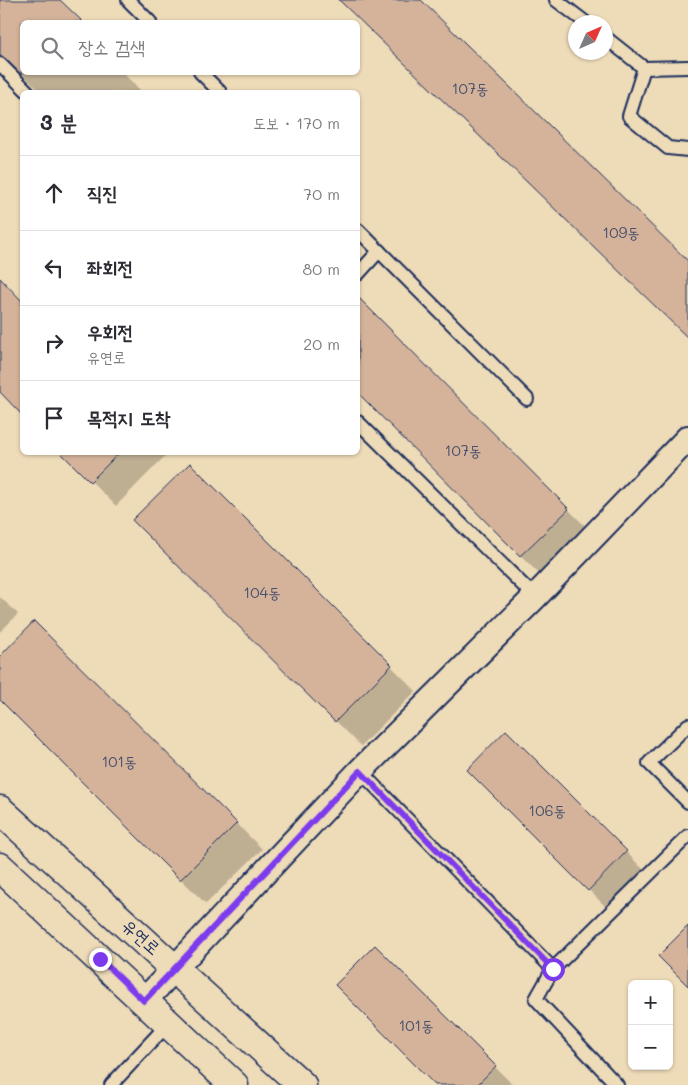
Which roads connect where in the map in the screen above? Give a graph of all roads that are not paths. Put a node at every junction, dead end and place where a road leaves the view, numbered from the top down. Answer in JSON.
{"nodes":[{"id":1,"x":128,"y":0,"type":"edge"},
{"id":2,"x":556,"y":0,"type":"edge"},
{"id":3,"x":576,"y":15,"type":"edge"},
{"id":4,"x":148,"y":20,"type":"edge"},
{"id":5,"x":613,"y":44,"type":"edge"},
{"id":6,"x":0,"y":64,"type":"edge"},
{"id":7,"x":688,"y":67,"type":"edge"},
{"id":8,"x":644,"y":68,"type":"junction"},
{"id":9,"x":203,"y":75,"type":"edge"},
{"id":10,"x":26,"y":90,"type":"edge"},
{"id":11,"x":218,"y":90,"type":"edge"},
{"id":12,"x":688,"y":150,"type":"edge"},
{"id":13,"x":360,"y":232,"type":"edge"},
{"id":14,"x":379,"y":251,"type":"junction"},
{"id":15,"x":360,"y":272,"type":"edge"},
{"id":16,"x":526,"y":399,"type":"dead end"},
{"id":17,"x":360,"y":424,"type":"edge"},
{"id":18,"x":688,"y":438,"type":"edge"},
{"id":19,"x":535,"y":597,"type":"junction"},
{"id":20,"x":688,"y":725,"type":"edge"},
{"id":21,"x":360,"y":771,"type":"junction"},
{"id":22,"x":688,"y":802,"type":"edge"},
{"id":23,"x":0,"y":810,"type":"edge"},
{"id":24,"x":688,"y":836,"type":"edge"},
{"id":25,"x":0,"y":867,"type":"edge"},
{"id":26,"x":174,"y":967,"type":"junction"},
{"id":27,"x":553,"y":969,"type":"junction"},
{"id":28,"x":144,"y":1001,"type":"junction"},
{"id":29,"x":168,"y":1024,"type":"junction"},
{"id":30,"x":111,"y":1085,"type":"edge"},
{"id":31,"x":234,"y":1085,"type":"edge"},
{"id":32,"x":302,"y":1085,"type":"edge"},
{"id":33,"x":616,"y":1085,"type":"edge"}],
"edges":[{"from":1,"to":4,"type":"lane"},
{"from":2,"to":3,"type":"lane"},
{"from":5,"to":8,"type":"lane"},
{"from":6,"to":10,"type":"lane"},
{"from":7,"to":8,"type":"lane"},
{"from":8,"to":12,"type":"lane"},
{"from":9,"to":11,"type":"lane"},
{"from":13,"to":14,"type":"lane"},
{"from":14,"to":15,"type":"lane"},
{"from":14,"to":16,"type":"lane"},
{"from":17,"to":19,"type":"lane"},
{"from":18,"to":19,"type":"street"},
{"from":19,"to":21,"type":"street"},
{"from":20,"to":22,"type":"lane"},
{"from":21,"to":26,"type":"street"},
{"from":21,"to":27,"type":"lane"},
{"from":23,"to":26,"type":"street","name":"유연로"},
{"from":24,"to":27,"type":"lane"},
{"from":25,"to":28,"type":"street"},
{"from":26,"to":28,"type":"street"},
{"from":26,"to":32,"type":"street","name":"유연로"},
{"from":27,"to":33,"type":"lane"},
{"from":28,"to":29,"type":"street"},
{"from":29,"to":30,"type":"lane"},
{"from":29,"to":31,"type":"street"}]}
